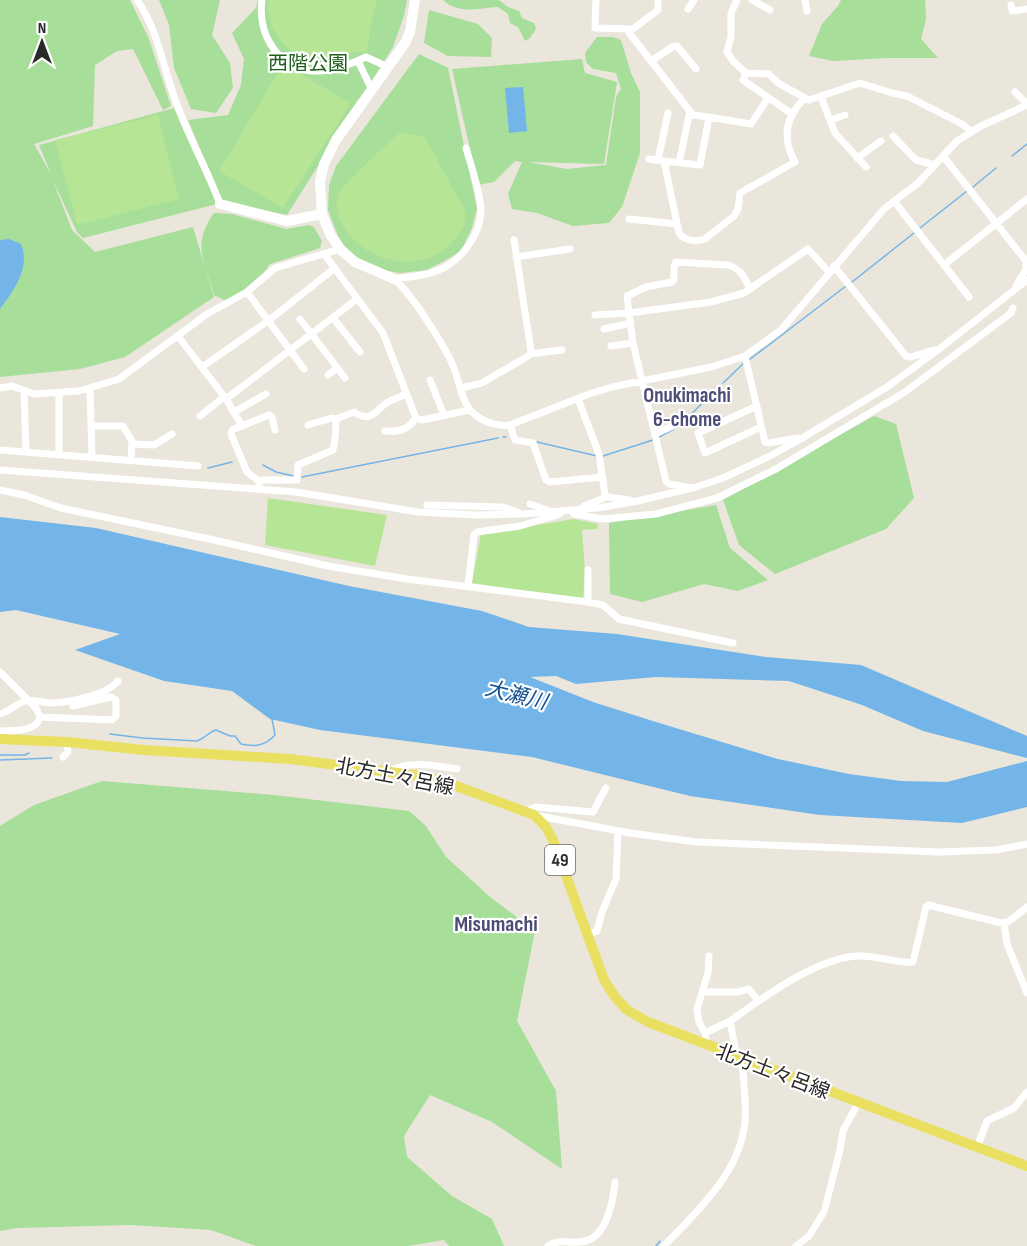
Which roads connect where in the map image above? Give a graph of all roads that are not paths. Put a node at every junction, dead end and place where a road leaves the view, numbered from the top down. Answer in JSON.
{"nodes":[{"id":1,"x":137,"y":0,"type":"edge"},
{"id":2,"x":262,"y":0,"type":"edge"},
{"id":3,"x":415,"y":0,"type":"edge"},
{"id":4,"x":422,"y":0,"type":"edge"},
{"id":5,"x":596,"y":0,"type":"edge"},
{"id":6,"x":658,"y":0,"type":"edge"},
{"id":7,"x":694,"y":0,"type":"edge"},
{"id":8,"x":737,"y":0,"type":"edge"},
{"id":9,"x":752,"y":0,"type":"edge"},
{"id":10,"x":805,"y":0,"type":"edge"},
{"id":11,"x":1011,"y":5,"type":"dead end"},
{"id":12,"x":688,"y":9,"type":"dead end"},
{"id":13,"x":1027,"y":9,"type":"edge"},
{"id":14,"x":770,"y":10,"type":"dead end"},
{"id":15,"x":807,"y":12,"type":"dead end"},
{"id":16,"x":627,"y":30,"type":"junction"},
{"id":17,"x":358,"y":61,"type":"junction"},
{"id":18,"x":651,"y":61,"type":"junction"},
{"id":19,"x":388,"y":68,"type":"junction"},
{"id":20,"x":696,"y":69,"type":"dead end"},
{"id":21,"x":746,"y":73,"type":"junction"},
{"id":22,"x":372,"y":90,"type":"junction"},
{"id":23,"x":1015,"y":92,"type":"dead end"},
{"id":24,"x":768,"y":98,"type":"junction"},
{"id":25,"x":821,"y":98,"type":"junction"},
{"id":26,"x":804,"y":99,"type":"junction"},
{"id":27,"x":1027,"y":104,"type":"edge"},
{"id":28,"x":690,"y":111,"type":"junction"},
{"id":29,"x":668,"y":113,"type":"dead end"},
{"id":30,"x":792,"y":114,"type":"junction"},
{"id":31,"x":845,"y":115,"type":"dead end"},
{"id":32,"x":709,"y":117,"type":"junction"},
{"id":33,"x":830,"y":120,"type":"junction"},
{"id":34,"x":971,"y":131,"type":"junction"},
{"id":35,"x":893,"y":136,"type":"dead end"},
{"id":36,"x":881,"y":141,"type":"dead end"},
{"id":37,"x":466,"y":148,"type":"dead end"},
{"id":38,"x":943,"y":156,"type":"junction"},
{"id":39,"x":857,"y":158,"type":"junction"},
{"id":40,"x":649,"y":159,"type":"dead end"},
{"id":41,"x":661,"y":161,"type":"junction"},
{"id":42,"x":679,"y":163,"type":"junction"},
{"id":43,"x":324,"y":164,"type":"junction"},
{"id":44,"x":935,"y":165,"type":"junction"},
{"id":45,"x":866,"y":167,"type":"dead end"},
{"id":46,"x":1027,"y":199,"type":"edge"},
{"id":47,"x":894,"y":201,"type":"junction"},
{"id":48,"x":220,"y":204,"type":"joint"},
{"id":49,"x":322,"y":214,"type":"junction"},
{"id":50,"x":629,"y":219,"type":"dead end"},
{"id":51,"x":677,"y":224,"type":"junction"},
{"id":52,"x":996,"y":224,"type":"junction"},
{"id":53,"x":514,"y":240,"type":"dead end"},
{"id":54,"x":340,"y":249,"type":"junction"},
{"id":55,"x":570,"y":249,"type":"dead end"},
{"id":56,"x":324,"y":254,"type":"junction"},
{"id":57,"x":516,"y":257,"type":"junction"},
{"id":58,"x":944,"y":265,"type":"junction"},
{"id":59,"x":335,"y":268,"type":"junction"},
{"id":60,"x":832,"y":269,"type":"junction"},
{"id":61,"x":394,"y":279,"type":"junction"},
{"id":62,"x":1027,"y":280,"type":"edge"},
{"id":63,"x":750,"y":289,"type":"junction"},
{"id":64,"x":247,"y":291,"type":"junction"},
{"id":65,"x":1014,"y":291,"type":"junction"},
{"id":66,"x":969,"y":297,"type":"dead end"},
{"id":67,"x":357,"y":299,"type":"junction"},
{"id":68,"x":1013,"y":308,"type":"dead end"},
{"id":69,"x":629,"y":313,"type":"junction"},
{"id":70,"x":595,"y":315,"type":"dead end"},
{"id":71,"x":333,"y":318,"type":"junction"},
{"id":72,"x":300,"y":319,"type":"dead end"},
{"id":73,"x":268,"y":321,"type":"junction"},
{"id":74,"x":631,"y":323,"type":"junction"},
{"id":75,"x":604,"y":329,"type":"dead end"},
{"id":76,"x":311,"y":335,"type":"junction"},
{"id":77,"x":178,"y":336,"type":"junction"},
{"id":78,"x":633,"y":343,"type":"junction"},
{"id":79,"x":610,"y":346,"type":"dead end"},
{"id":80,"x":290,"y":350,"type":"junction"},
{"id":81,"x":562,"y":350,"type":"dead end"},
{"id":82,"x":938,"y":350,"type":"junction"},
{"id":83,"x":360,"y":352,"type":"dead end"},
{"id":84,"x":530,"y":354,"type":"junction"},
{"id":85,"x":745,"y":357,"type":"junction"},
{"id":86,"x":202,"y":368,"type":"junction"},
{"id":87,"x":337,"y":368,"type":"junction"},
{"id":88,"x":304,"y":369,"type":"dead end"},
{"id":89,"x":328,"y":375,"type":"dead end"},
{"id":90,"x":345,"y":378,"type":"dead end"},
{"id":91,"x":430,"y":380,"type":"dead end"},
{"id":92,"x":642,"y":381,"type":"junction"},
{"id":93,"x":0,"y":388,"type":"edge"},
{"id":94,"x":461,"y":388,"type":"junction"},
{"id":95,"x":90,"y":389,"type":"junction"},
{"id":96,"x":24,"y":391,"type":"junction"},
{"id":97,"x":58,"y":393,"type":"junction"},
{"id":98,"x":266,"y":394,"type":"dead end"},
{"id":99,"x":406,"y":394,"type":"junction"},
{"id":100,"x":225,"y":398,"type":"junction"},
{"id":101,"x":578,"y":399,"type":"junction"},
{"id":102,"x":757,"y":406,"type":"junction"},
{"id":103,"x":470,"y":410,"type":"junction"},
{"id":104,"x":234,"y":412,"type":"junction"},
{"id":105,"x":444,"y":415,"type":"junction"},
{"id":106,"x":200,"y":416,"type":"dead end"},
{"id":107,"x":416,"y":418,"type":"junction"},
{"id":108,"x":336,"y":419,"type":"junction"},
{"id":109,"x":679,"y":423,"type":"dead end"},
{"id":110,"x":308,"y":425,"type":"dead end"},
{"id":111,"x":510,"y":425,"type":"junction"},
{"id":112,"x":91,"y":426,"type":"junction"},
{"id":113,"x":242,"y":426,"type":"junction"},
{"id":114,"x":761,"y":427,"type":"junction"},
{"id":115,"x":275,"y":430,"type":"dead end"},
{"id":116,"x":385,"y":431,"type":"dead end"},
{"id":117,"x":172,"y":434,"type":"dead end"},
{"id":118,"x":656,"y":434,"type":"junction"},
{"id":119,"x":804,"y":437,"type":"junction"},
{"id":120,"x":132,"y":444,"type":"junction"},
{"id":121,"x":0,"y":450,"type":"edge"},
{"id":122,"x":26,"y":452,"type":"junction"},
{"id":123,"x":59,"y":455,"type":"junction"},
{"id":124,"x":92,"y":457,"type":"junction"},
{"id":125,"x":131,"y":460,"type":"junction"},
{"id":126,"x":198,"y":466,"type":"dead end"},
{"id":127,"x":0,"y":470,"type":"edge"},
{"id":128,"x":603,"y":477,"type":"junction"},
{"id":129,"x":259,"y":485,"type":"junction"},
{"id":130,"x":693,"y":488,"type":"junction"},
{"id":131,"x":0,"y":490,"type":"edge"},
{"id":132,"x":605,"y":495,"type":"junction"},
{"id":133,"x":638,"y":501,"type":"junction"},
{"id":134,"x":530,"y":504,"type":"dead end"},
{"id":135,"x":427,"y":505,"type":"dead end"},
{"id":136,"x":582,"y":510,"type":"junction"},
{"id":137,"x":572,"y":511,"type":"junction"},
{"id":138,"x":558,"y":512,"type":"junction"},
{"id":139,"x":523,"y":514,"type":"junction"},
{"id":140,"x":588,"y":570,"type":"dead end"},
{"id":141,"x":468,"y":586,"type":"junction"},
{"id":142,"x":588,"y":602,"type":"junction"},
{"id":143,"x":733,"y":643,"type":"dead end"},
{"id":144,"x":0,"y":672,"type":"edge"},
{"id":145,"x":117,"y":681,"type":"dead end"},
{"id":146,"x":27,"y":700,"type":"junction"},
{"id":147,"x":73,"y":706,"type":"dead end"},
{"id":148,"x":0,"y":714,"type":"edge"},
{"id":149,"x":40,"y":717,"type":"junction"},
{"id":150,"x":0,"y":731,"type":"edge"},
{"id":151,"x":0,"y":739,"type":"edge"},
{"id":152,"x":67,"y":742,"type":"junction"},
{"id":153,"x":63,"y":757,"type":"dead end"},
{"id":154,"x":457,"y":769,"type":"dead end"},
{"id":155,"x":390,"y":772,"type":"junction"},
{"id":156,"x":606,"y":788,"type":"dead end"},
{"id":157,"x":530,"y":813,"type":"junction"},
{"id":158,"x":618,"y":831,"type":"junction"},
{"id":159,"x":1027,"y":844,"type":"edge"},
{"id":160,"x":1027,"y":907,"type":"edge"},
{"id":161,"x":1004,"y":923,"type":"junction"},
{"id":162,"x":587,"y":935,"type":"junction"},
{"id":163,"x":709,"y":956,"type":"dead end"},
{"id":164,"x":703,"y":992,"type":"junction"},
{"id":165,"x":1027,"y":993,"type":"edge"},
{"id":166,"x":758,"y":1001,"type":"junction"},
{"id":167,"x":730,"y":1021,"type":"junction"},
{"id":168,"x":705,"y":1033,"type":"junction"},
{"id":169,"x":706,"y":1045,"type":"junction"},
{"id":170,"x":738,"y":1058,"type":"junction"},
{"id":171,"x":1027,"y":1092,"type":"edge"},
{"id":172,"x":858,"y":1103,"type":"junction"},
{"id":173,"x":977,"y":1148,"type":"junction"},
{"id":174,"x":1027,"y":1166,"type":"edge"},
{"id":175,"x":615,"y":1182,"type":"dead end"},
{"id":176,"x":548,"y":1246,"type":"edge"},
{"id":177,"x":664,"y":1246,"type":"edge"},
{"id":178,"x":796,"y":1246,"type":"edge"}],
"edges":[{"from":1,"to":48,"type":"street"},
{"from":2,"to":17,"type":"street"},
{"from":3,"to":19,"type":"street"},
{"from":4,"to":43,"type":"street"},
{"from":5,"to":16,"type":"street"},
{"from":6,"to":16,"type":"street"},
{"from":7,"to":12,"type":"street"},
{"from":8,"to":21,"type":"street"},
{"from":9,"to":14,"type":"street"},
{"from":10,"to":15,"type":"street"},
{"from":11,"to":13,"type":"street"},
{"from":16,"to":18,"type":"street"},
{"from":17,"to":19,"type":"street"},
{"from":17,"to":22,"type":"street"},
{"from":18,"to":20,"type":"street"},
{"from":18,"to":28,"type":"street"},
{"from":19,"to":22,"type":"street"},
{"from":21,"to":24,"type":"street"},
{"from":21,"to":26,"type":"street"},
{"from":22,"to":43,"type":"street"},
{"from":23,"to":27,"type":"street"},
{"from":24,"to":30,"type":"street"},
{"from":24,"to":32,"type":"street"},
{"from":25,"to":26,"type":"street"},
{"from":25,"to":33,"type":"street"},
{"from":25,"to":34,"type":"street"},
{"from":26,"to":30,"type":"street"},
{"from":27,"to":34,"type":"street"},
{"from":28,"to":32,"type":"street"},
{"from":28,"to":42,"type":"street"},
{"from":29,"to":41,"type":"street"},
{"from":30,"to":51,"type":"street"},
{"from":31,"to":33,"type":"street"},
{"from":32,"to":42,"type":"street"},
{"from":33,"to":39,"type":"street"},
{"from":34,"to":38,"type":"street"},
{"from":35,"to":44,"type":"street"},
{"from":36,"to":39,"type":"street"},
{"from":37,"to":61,"type":"street"},
{"from":38,"to":44,"type":"street"},
{"from":38,"to":52,"type":"street"},
{"from":39,"to":45,"type":"street"},
{"from":40,"to":41,"type":"street"},
{"from":41,"to":42,"type":"street"},
{"from":41,"to":51,"type":"street"},
{"from":43,"to":49,"type":"street"},
{"from":44,"to":47,"type":"street"},
{"from":46,"to":52,"type":"street"},
{"from":47,"to":58,"type":"street"},
{"from":47,"to":60,"type":"street"},
{"from":48,"to":49,"type":"street"},
{"from":49,"to":54,"type":"street"},
{"from":50,"to":51,"type":"street"},
{"from":52,"to":58,"type":"street"},
{"from":52,"to":65,"type":"street"},
{"from":53,"to":57,"type":"street"},
{"from":54,"to":56,"type":"street"},
{"from":54,"to":61,"type":"street"},
{"from":55,"to":57,"type":"street"},
{"from":56,"to":59,"type":"street"},
{"from":56,"to":64,"type":"street"},
{"from":57,"to":84,"type":"street"},
{"from":58,"to":66,"type":"street"},
{"from":59,"to":67,"type":"street"},
{"from":59,"to":73,"type":"street"},
{"from":60,"to":63,"type":"street"},
{"from":60,"to":82,"type":"street"},
{"from":60,"to":85,"type":"street"},
{"from":61,"to":94,"type":"street"},
{"from":62,"to":65,"type":"street"},
{"from":63,"to":69,"type":"street"},
{"from":63,"to":69,"type":"street"},
{"from":64,"to":73,"type":"street"},
{"from":64,"to":77,"type":"street"},
{"from":65,"to":82,"type":"street"},
{"from":67,"to":71,"type":"street"},
{"from":67,"to":99,"type":"street"},
{"from":68,"to":137,"type":"street"},
{"from":69,"to":70,"type":"street"},
{"from":69,"to":74,"type":"street"},
{"from":71,"to":76,"type":"street"},
{"from":71,"to":83,"type":"street"},
{"from":72,"to":76,"type":"street"},
{"from":73,"to":80,"type":"street"},
{"from":73,"to":86,"type":"street"},
{"from":74,"to":75,"type":"street"},
{"from":74,"to":78,"type":"street"},
{"from":76,"to":80,"type":"street"},
{"from":76,"to":87,"type":"street"},
{"from":77,"to":86,"type":"street"},
{"from":77,"to":95,"type":"street"},
{"from":78,"to":79,"type":"street"},
{"from":78,"to":92,"type":"street"},
{"from":80,"to":88,"type":"street"},
{"from":80,"to":100,"type":"street"},
{"from":81,"to":84,"type":"street"},
{"from":82,"to":119,"type":"street"},
{"from":84,"to":94,"type":"street"},
{"from":85,"to":92,"type":"street"},
{"from":85,"to":102,"type":"street"},
{"from":86,"to":100,"type":"street"},
{"from":87,"to":89,"type":"street"},
{"from":87,"to":90,"type":"street"},
{"from":91,"to":105,"type":"street"},
{"from":92,"to":101,"type":"street"},
{"from":92,"to":118,"type":"street"},
{"from":93,"to":96,"type":"street"},
{"from":94,"to":103,"type":"street"},
{"from":95,"to":97,"type":"street"},
{"from":95,"to":112,"type":"street"},
{"from":96,"to":97,"type":"street"},
{"from":96,"to":122,"type":"street"},
{"from":97,"to":123,"type":"street"},
{"from":98,"to":104,"type":"street"},
{"from":99,"to":107,"type":"street"},
{"from":99,"to":108,"type":"street"},
{"from":100,"to":104,"type":"street"},
{"from":100,"to":106,"type":"street"},
{"from":101,"to":111,"type":"street"},
{"from":101,"to":128,"type":"street"},
{"from":102,"to":114,"type":"street"},
{"from":102,"to":114,"type":"street"},
{"from":103,"to":105,"type":"street"},
{"from":103,"to":111,"type":"street"},
{"from":104,"to":113,"type":"street"},
{"from":105,"to":107,"type":"street"},
{"from":107,"to":116,"type":"street"},
{"from":108,"to":110,"type":"street"},
{"from":108,"to":129,"type":"street"},
{"from":109,"to":118,"type":"street"},
{"from":111,"to":128,"type":"street"},
{"from":112,"to":120,"type":"street"},
{"from":112,"to":124,"type":"street"},
{"from":113,"to":115,"type":"street"},
{"from":113,"to":129,"type":"street"},
{"from":114,"to":119,"type":"street"},
{"from":117,"to":120,"type":"street"},
{"from":118,"to":130,"type":"street"},
{"from":119,"to":130,"type":"street"},
{"from":120,"to":125,"type":"street"},
{"from":121,"to":122,"type":"street"},
{"from":122,"to":123,"type":"street"},
{"from":123,"to":124,"type":"street"},
{"from":124,"to":125,"type":"street"},
{"from":125,"to":126,"type":"street"},
{"from":127,"to":129,"type":"street"},
{"from":128,"to":132,"type":"street"},
{"from":129,"to":139,"type":"street"},
{"from":130,"to":133,"type":"street"},
{"from":131,"to":141,"type":"street"},
{"from":132,"to":133,"type":"street"},
{"from":132,"to":136,"type":"street"},
{"from":133,"to":136,"type":"street"},
{"from":134,"to":138,"type":"street"},
{"from":135,"to":139,"type":"street"},
{"from":136,"to":137,"type":"street"},
{"from":137,"to":138,"type":"street"},
{"from":138,"to":139,"type":"street"},
{"from":138,"to":141,"type":"street"},
{"from":140,"to":142,"type":"street"},
{"from":141,"to":142,"type":"street"},
{"from":142,"to":143,"type":"street"},
{"from":144,"to":146,"type":"street"},
{"from":145,"to":146,"type":"street"},
{"from":146,"to":148,"type":"street"},
{"from":146,"to":149,"type":"street"},
{"from":147,"to":149,"type":"street"},
{"from":149,"to":150,"type":"street"},
{"from":151,"to":152,"type":"main road","name":"北方土々呂線"},
{"from":152,"to":153,"type":"street"},
{"from":152,"to":155,"type":"main road","name":"北方土々呂線"},
{"from":154,"to":155,"type":"street"},
{"from":155,"to":157,"type":"main road","name":"北方土々呂線"},
{"from":156,"to":157,"type":"street"},
{"from":157,"to":158,"type":"street"},
{"from":157,"to":162,"type":"main road","name":"北方土々呂線","number":"49"},
{"from":158,"to":159,"type":"street"},
{"from":158,"to":162,"type":"street"},
{"from":160,"to":161,"type":"street"},
{"from":161,"to":165,"type":"street"},
{"from":161,"to":166,"type":"street"},
{"from":162,"to":169,"type":"main road","name":"北方土々呂線","number":"49"},
{"from":163,"to":164,"type":"street"},
{"from":164,"to":166,"type":"street"},
{"from":164,"to":168,"type":"street"},
{"from":166,"to":167,"type":"street"},
{"from":167,"to":168,"type":"street"},
{"from":167,"to":170,"type":"street"},
{"from":168,"to":169,"type":"street"},
{"from":169,"to":170,"type":"main road","name":"北方土々呂線","number":"49"},
{"from":170,"to":172,"type":"main road","name":"北方土々呂線","number":"49"},
{"from":170,"to":177,"type":"street"},
{"from":171,"to":173,"type":"street"},
{"from":172,"to":173,"type":"main road","name":"北方土々呂線","number":"49"},
{"from":172,"to":178,"type":"street"},
{"from":173,"to":174,"type":"main road","name":"北方土々呂線","number":"49"},
{"from":175,"to":176,"type":"street"}]}
